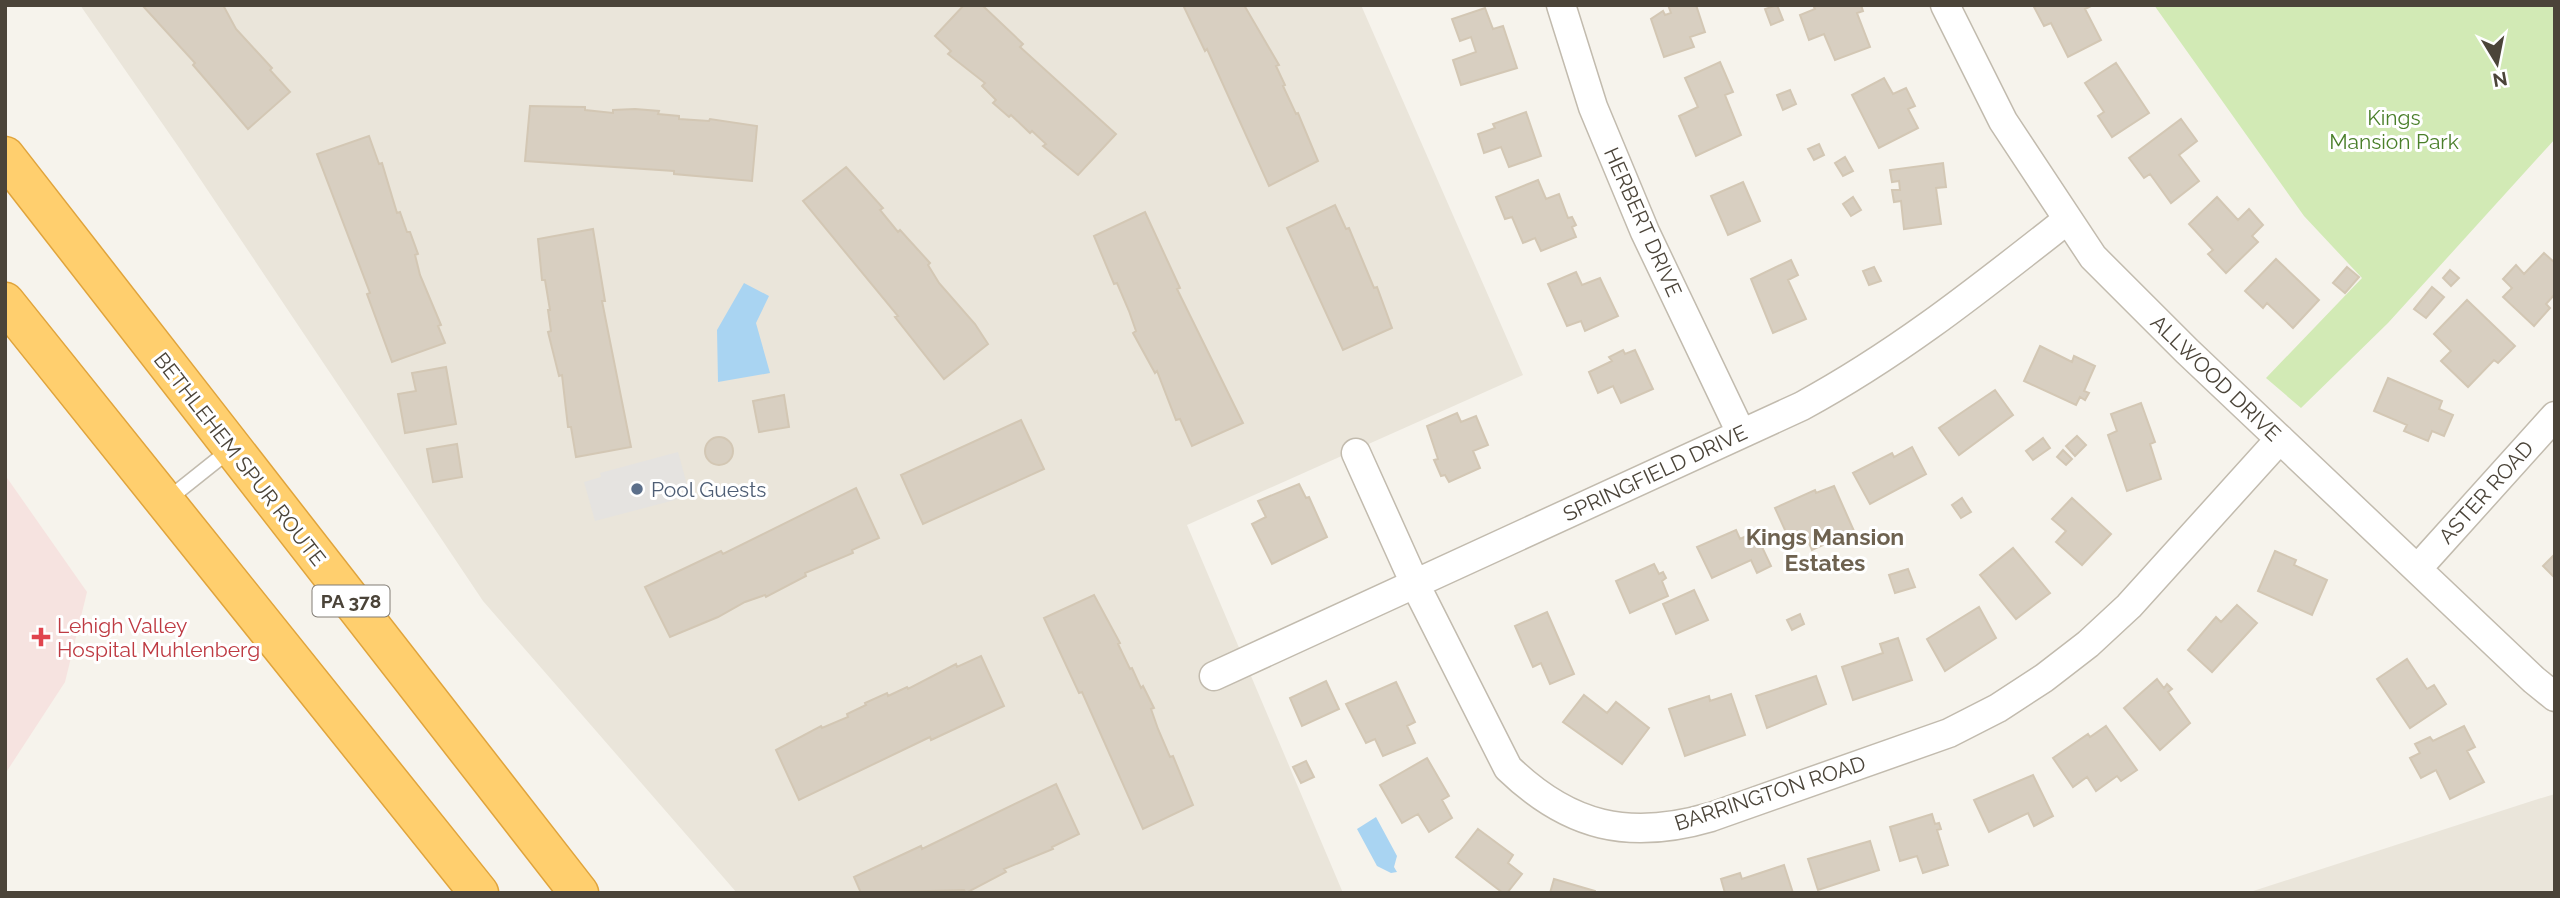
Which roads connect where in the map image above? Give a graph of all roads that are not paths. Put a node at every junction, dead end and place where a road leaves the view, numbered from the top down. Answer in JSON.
{"nodes":[{"id":1,"x":1561,"y":5,"type":"edge"},
{"id":2,"x":1945,"y":5,"type":"edge"},
{"id":3,"x":5,"y":156,"type":"edge"},
{"id":4,"x":2067,"y":220,"type":"junction"},
{"id":5,"x":5,"y":302,"type":"edge"},
{"id":6,"x":2555,"y":416,"type":"edge"},
{"id":7,"x":1741,"y":433,"type":"junction"},
{"id":8,"x":2280,"y":439,"type":"junction"},
{"id":9,"x":232,"y":448,"type":"junction"},
{"id":10,"x":1356,"y":453,"type":"dead end"},
{"id":11,"x":165,"y":502,"type":"junction"},
{"id":12,"x":2418,"y":568,"type":"junction"},
{"id":13,"x":1415,"y":584,"type":"junction"},
{"id":14,"x":1214,"y":676,"type":"dead end"},
{"id":15,"x":2555,"y":696,"type":"edge"},
{"id":16,"x":479,"y":893,"type":"edge"},
{"id":17,"x":579,"y":893,"type":"edge"}],
"edges":[{"from":1,"to":7,"type":"street","name":"HERBERT DRIVE"},
{"from":2,"to":4,"type":"street","name":"ALLWOOD DRIVE"},
{"from":3,"to":9,"type":"highway","name":"BETHLEHEM SPUR ROUTE","number":"PA 378"},
{"from":4,"to":7,"type":"street","name":"SPRINGFIELD DRIVE"},
{"from":4,"to":8,"type":"street","name":"ALLWOOD DRIVE"},
{"from":5,"to":11,"type":"highway"},
{"from":6,"to":12,"type":"street","name":"ASTER ROAD"},
{"from":7,"to":13,"type":"street","name":"SPRINGFIELD DRIVE"},
{"from":8,"to":12,"type":"street","name":"ALLWOOD DRIVE"},
{"from":8,"to":13,"type":"street","name":"BARRINGTON ROAD"},
{"from":9,"to":11,"type":"lane"},
{"from":9,"to":17,"type":"highway","name":"BETHLEHEM SPUR ROUTE","number":"PA 378"},
{"from":10,"to":13,"type":"street","name":"BARRINGTON ROAD"},
{"from":11,"to":16,"type":"highway"},
{"from":12,"to":15,"type":"street","name":"ALLWOOD DRIVE"},
{"from":13,"to":14,"type":"street","name":"SPRINGFIELD DRIVE"}]}
